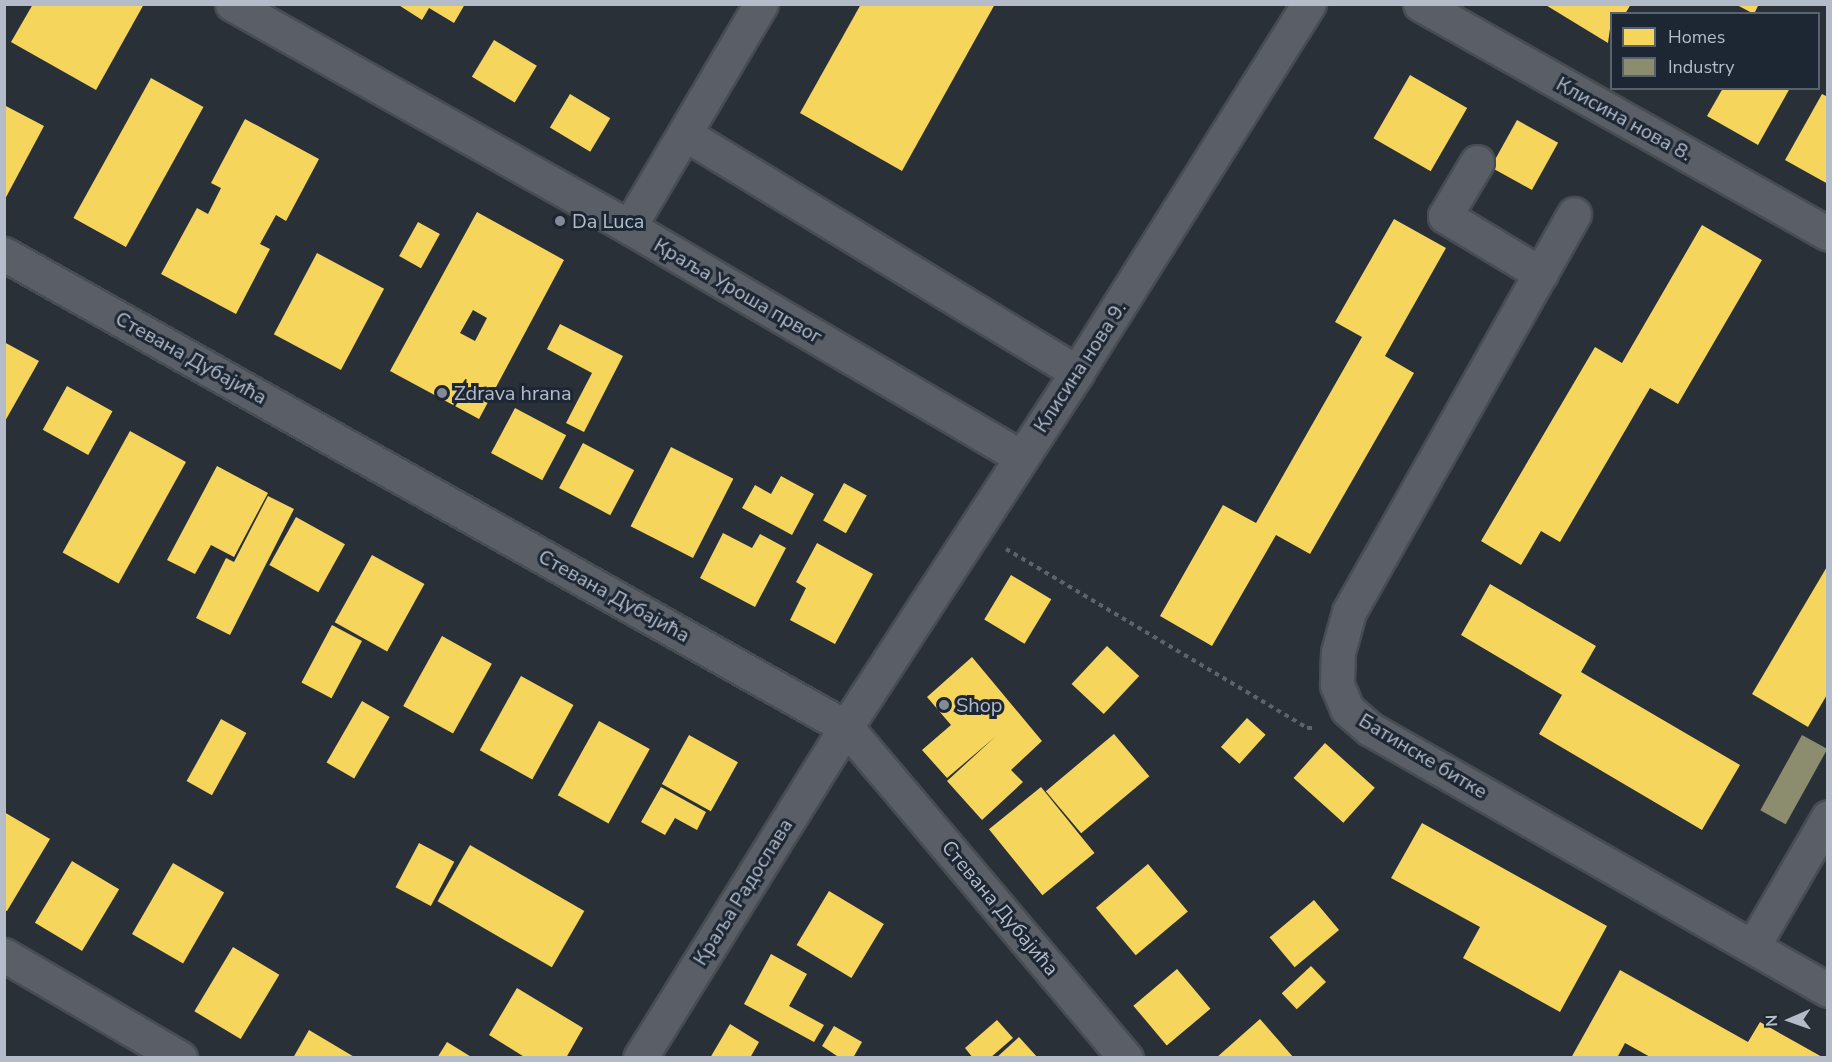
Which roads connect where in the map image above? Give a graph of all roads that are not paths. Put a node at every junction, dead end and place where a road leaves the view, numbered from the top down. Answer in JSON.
{"nodes":[{"id":1,"x":232,"y":4,"type":"edge"},
{"id":2,"x":761,"y":4,"type":"edge"},
{"id":3,"x":1309,"y":4,"type":"edge"},
{"id":4,"x":1420,"y":4,"type":"edge"},
{"id":5,"x":685,"y":134,"type":"junction"},
{"id":6,"x":1477,"y":162,"type":"dead end"},
{"id":7,"x":1574,"y":214,"type":"dead end"},
{"id":8,"x":629,"y":227,"type":"junction"},
{"id":9,"x":1827,"y":234,"type":"edge"},
{"id":10,"x":4,"y":254,"type":"edge"},
{"id":11,"x":1541,"y":274,"type":"junction"},
{"id":12,"x":1077,"y":372,"type":"junction"},
{"id":13,"x":1021,"y":457,"type":"junction"},
{"id":14,"x":846,"y":727,"type":"junction"},
{"id":15,"x":1827,"y":817,"type":"edge"},
{"id":16,"x":1753,"y":946,"type":"junction"},
{"id":17,"x":4,"y":955,"type":"edge"},
{"id":18,"x":1827,"y":990,"type":"edge"},
{"id":19,"x":180,"y":1058,"type":"edge"},
{"id":20,"x":640,"y":1058,"type":"edge"},
{"id":21,"x":1126,"y":1058,"type":"edge"}],
"edges":[{"from":1,"to":8,"type":"street","name":"Краља Уроша првог"},
{"from":2,"to":5,"type":"street"},
{"from":3,"to":12,"type":"street","name":"Клисина нова 9."},
{"from":4,"to":9,"type":"street","name":"Клисина нова 8."},
{"from":5,"to":8,"type":"street"},
{"from":5,"to":12,"type":"street"},
{"from":6,"to":11,"type":"street"},
{"from":7,"to":11,"type":"street","name":"Батинске битке"},
{"from":8,"to":13,"type":"street","name":"Краља Уроша првог"},
{"from":10,"to":14,"type":"street","name":"Стевана Дубајића"},
{"from":11,"to":16,"type":"street","name":"Батинске битке"},
{"from":12,"to":13,"type":"street","name":"Клисина нова 9."},
{"from":13,"to":14,"type":"street","name":"Клисина нова 9."},
{"from":14,"to":20,"type":"street","name":"Краља Радослава"},
{"from":14,"to":21,"type":"street","name":"Стевана Дубајића"},
{"from":15,"to":16,"type":"street"},
{"from":16,"to":18,"type":"street","name":"Батинске битке"},
{"from":17,"to":19,"type":"street"}]}
